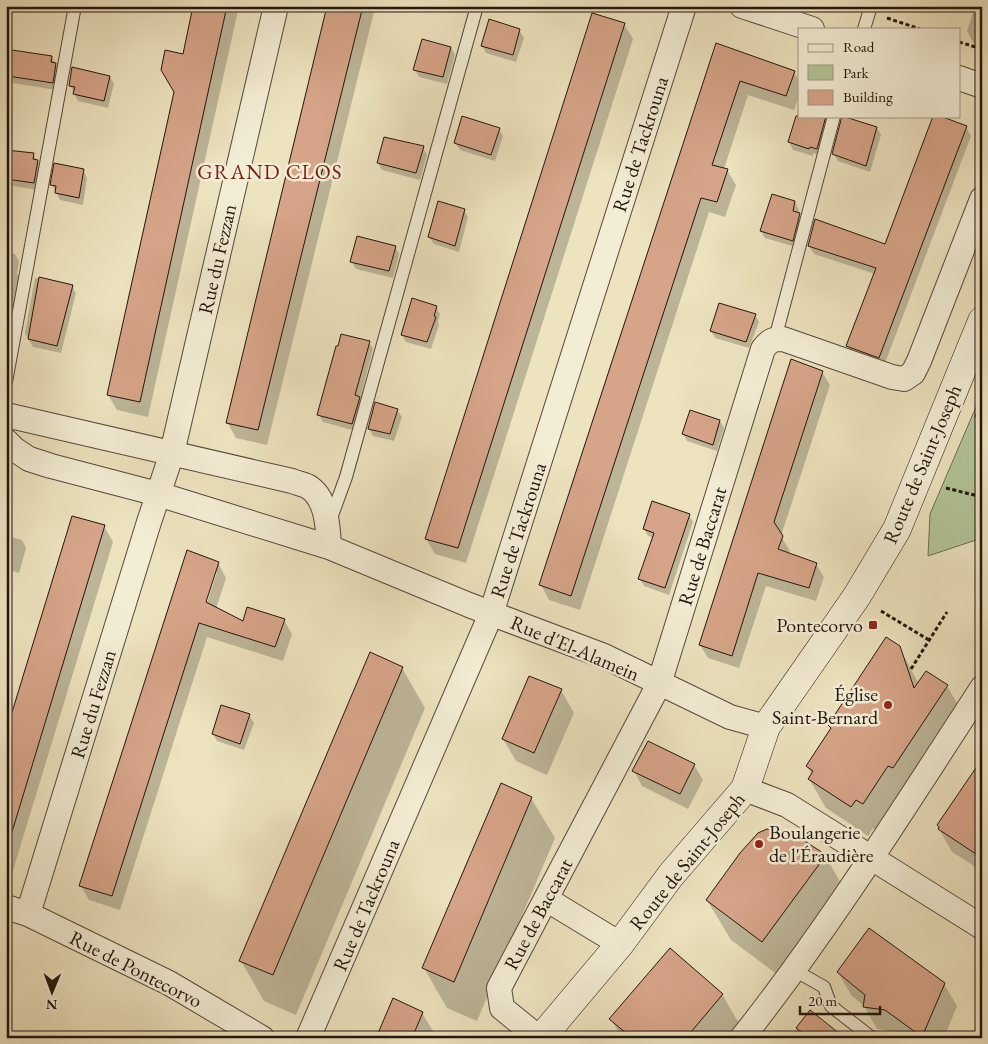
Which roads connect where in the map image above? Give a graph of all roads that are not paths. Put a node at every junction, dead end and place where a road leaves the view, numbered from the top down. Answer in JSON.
{"nodes":[{"id":1,"x":75,"y":6,"type":"edge"},
{"id":2,"x":276,"y":6,"type":"edge"},
{"id":3,"x":477,"y":6,"type":"edge"},
{"id":4,"x":684,"y":6,"type":"edge"},
{"id":5,"x":742,"y":6,"type":"edge"},
{"id":6,"x":870,"y":9,"type":"edge"},
{"id":7,"x":809,"y":28,"type":"edge"},
{"id":8,"x":864,"y":28,"type":"edge"},
{"id":9,"x":960,"y":78,"type":"edge"},
{"id":10,"x":982,"y":86,"type":"edge"},
{"id":11,"x":833,"y":118,"type":"edge"},
{"id":12,"x":982,"y":199,"type":"edge"},
{"id":13,"x":982,"y":321,"type":"edge"},
{"id":14,"x":774,"y":339,"type":"junction"},
{"id":15,"x":6,"y":382,"type":"edge"},
{"id":16,"x":6,"y":415,"type":"edge"},
{"id":17,"x":6,"y":441,"type":"edge"},
{"id":18,"x":172,"y":453,"type":"junction"},
{"id":19,"x":158,"y":494,"type":"junction"},
{"id":20,"x":328,"y":537,"type":"junction"},
{"id":21,"x":491,"y":614,"type":"junction"},
{"id":22,"x":659,"y":684,"type":"junction"},
{"id":23,"x":982,"y":688,"type":"edge"},
{"id":24,"x":766,"y":727,"type":"junction"},
{"id":25,"x":746,"y":789,"type":"junction"},
{"id":26,"x":871,"y":859,"type":"junction"},
{"id":27,"x":546,"y":899,"type":"junction"},
{"id":28,"x":17,"y":910,"type":"edge"},
{"id":29,"x":982,"y":927,"type":"edge"},
{"id":30,"x":620,"y":944,"type":"junction"},
{"id":31,"x":794,"y":970,"type":"junction"},
{"id":32,"x":262,"y":1038,"type":"edge"},
{"id":33,"x":308,"y":1038,"type":"edge"},
{"id":34,"x":540,"y":1038,"type":"edge"},
{"id":35,"x":742,"y":1038,"type":"edge"},
{"id":36,"x":872,"y":1038,"type":"edge"}],
"edges":[{"from":1,"to":15,"type":"lane"},
{"from":2,"to":18,"type":"street","name":"Rue du Fezzan"},
{"from":3,"to":20,"type":"lane"},
{"from":4,"to":21,"type":"street","name":"Rue de Tackrouna"},
{"from":5,"to":7,"type":"street"},
{"from":6,"to":8,"type":"lane"},
{"from":9,"to":10,"type":"street"},
{"from":11,"to":14,"type":"lane"},
{"from":12,"to":14,"type":"street"},
{"from":13,"to":24,"type":"street","name":"Route de Saint-Joseph"},
{"from":14,"to":22,"type":"street","name":"Rue de Baccarat"},
{"from":16,"to":18,"type":"street"},
{"from":17,"to":19,"type":"street","name":"Rue d'El-Alamein"},
{"from":18,"to":19,"type":"street"},
{"from":18,"to":20,"type":"street"},
{"from":19,"to":20,"type":"street","name":"Rue d'El-Alamein"},
{"from":19,"to":28,"type":"street","name":"Rue du Fezzan"},
{"from":20,"to":21,"type":"street","name":"Rue d'El-Alamein"},
{"from":21,"to":22,"type":"street","name":"Rue d'El-Alamein"},
{"from":21,"to":33,"type":"street","name":"Rue de Tackrouna"},
{"from":22,"to":24,"type":"street","name":"Rue d'El-Alamein"},
{"from":22,"to":27,"type":"street","name":"Rue de Baccarat"},
{"from":23,"to":26,"type":"street"},
{"from":24,"to":25,"type":"street","name":"Route de Saint-Joseph"},
{"from":25,"to":26,"type":"street"},
{"from":25,"to":30,"type":"street","name":"Route de Saint-Joseph"},
{"from":26,"to":29,"type":"street"},
{"from":26,"to":31,"type":"street"},
{"from":27,"to":30,"type":"street"},
{"from":27,"to":34,"type":"street","name":"Rue de Baccarat"},
{"from":28,"to":32,"type":"street","name":"Rue de Pontecorvo"},
{"from":30,"to":34,"type":"street","name":"Route de Saint-Joseph"},
{"from":31,"to":35,"type":"street"},
{"from":31,"to":36,"type":"lane"}]}
